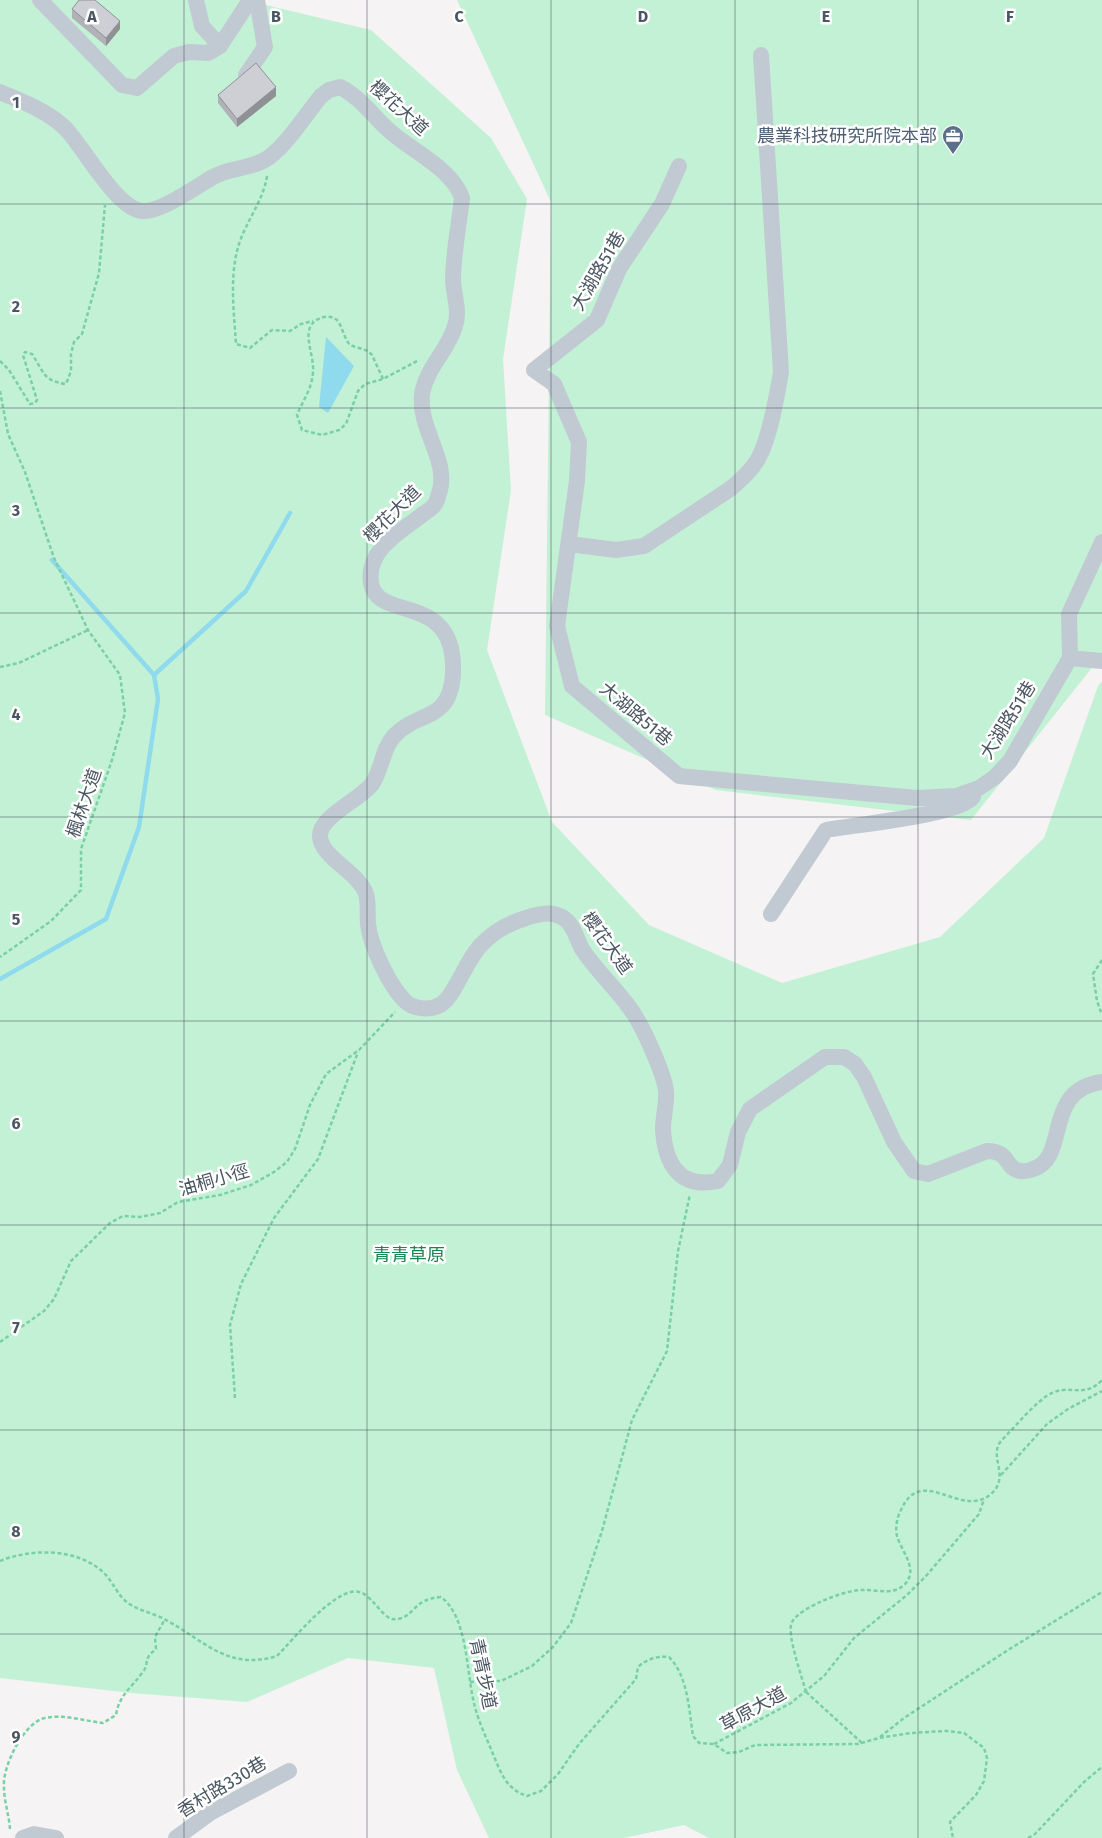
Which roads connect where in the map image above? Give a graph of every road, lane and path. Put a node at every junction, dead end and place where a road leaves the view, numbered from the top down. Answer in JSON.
{"nodes":[{"id":1,"x":40,"y":0,"type":"edge"},
{"id":2,"x":196,"y":0,"type":"edge"},
{"id":3,"x":250,"y":0,"type":"edge"},
{"id":4,"x":257,"y":0,"type":"edge"},
{"id":5,"x":220,"y":46,"type":"junction"},
{"id":6,"x":762,"y":55,"type":"dead end"},
{"id":7,"x":246,"y":75,"type":"edge"},
{"id":8,"x":0,"y":92,"type":"edge"},
{"id":9,"x":265,"y":160,"type":"junction"},
{"id":10,"x":679,"y":166,"type":"dead end"},
{"id":11,"x":112,"y":191,"type":"junction"},
{"id":12,"x":313,"y":321,"type":"junction"},
{"id":13,"x":445,"y":347,"type":"junction"},
{"id":14,"x":0,"y":362,"type":"edge"},
{"id":15,"x":383,"y":379,"type":"junction"},
{"id":16,"x":0,"y":391,"type":"edge"},
{"id":17,"x":1102,"y":542,"type":"edge"},
{"id":18,"x":569,"y":544,"type":"junction"},
{"id":19,"x":88,"y":630,"type":"junction"},
{"id":20,"x":1070,"y":658,"type":"junction"},
{"id":21,"x":1102,"y":661,"type":"edge"},
{"id":22,"x":0,"y":667,"type":"edge"},
{"id":23,"x":979,"y":788,"type":"junction"},
{"id":24,"x":771,"y":914,"type":"dead end"},
{"id":25,"x":0,"y":957,"type":"edge"},
{"id":26,"x":1102,"y":960,"type":"edge"},
{"id":27,"x":404,"y":1002,"type":"junction"},
{"id":28,"x":1102,"y":1015,"type":"edge"},
{"id":29,"x":359,"y":1050,"type":"junction"},
{"id":30,"x":1102,"y":1082,"type":"edge"},
{"id":31,"x":692,"y":1183,"type":"junction"},
{"id":32,"x":0,"y":1342,"type":"edge"},
{"id":33,"x":1102,"y":1380,"type":"edge"},
{"id":34,"x":1102,"y":1391,"type":"edge"},
{"id":35,"x":235,"y":1398,"type":"dead end"},
{"id":36,"x":1001,"y":1475,"type":"junction"},
{"id":37,"x":984,"y":1499,"type":"junction"},
{"id":38,"x":0,"y":1561,"type":"edge"},
{"id":39,"x":1102,"y":1592,"type":"edge"},
{"id":40,"x":165,"y":1619,"type":"junction"},
{"id":41,"x":470,"y":1682,"type":"junction"},
{"id":42,"x":806,"y":1692,"type":"junction"},
{"id":43,"x":879,"y":1738,"type":"junction"},
{"id":44,"x":862,"y":1743,"type":"junction"},
{"id":45,"x":714,"y":1744,"type":"junction"},
{"id":46,"x":1102,"y":1767,"type":"edge"},
{"id":47,"x":290,"y":1771,"type":"dead end"},
{"id":48,"x":10,"y":1838,"type":"edge"},
{"id":49,"x":23,"y":1838,"type":"edge"},
{"id":50,"x":56,"y":1838,"type":"edge"},
{"id":51,"x":176,"y":1838,"type":"edge"},
{"id":52,"x":953,"y":1838,"type":"edge"},
{"id":53,"x":1028,"y":1838,"type":"edge"}],
"edges":[{"from":1,"to":5,"type":"street"},
{"from":2,"to":5,"type":"street"},
{"from":3,"to":5,"type":"street"},
{"from":4,"to":7,"type":"street"},
{"from":6,"to":18,"type":"street"},
{"from":8,"to":11,"type":"street","name":"櫻花大道"},
{"from":9,"to":11,"type":"street","name":"櫻花大道"},
{"from":9,"to":12,"type":"path"},
{"from":9,"to":13,"type":"street","name":"櫻花大道"},
{"from":10,"to":18,"type":"street","name":"大湖路51巷"},
{"from":11,"to":14,"type":"path"},
{"from":12,"to":15,"type":"path"},
{"from":12,"to":15,"type":"path"},
{"from":13,"to":15,"type":"path"},
{"from":13,"to":27,"type":"street","name":"櫻花大道"},
{"from":16,"to":19,"type":"path","name":"楓林大道"},
{"from":17,"to":20,"type":"street"},
{"from":18,"to":23,"type":"street","name":"大湖路51巷"},
{"from":19,"to":22,"type":"path"},
{"from":19,"to":25,"type":"path","name":"楓林大道"},
{"from":20,"to":21,"type":"street"},
{"from":20,"to":23,"type":"street","name":"大湖路51巷"},
{"from":23,"to":24,"type":"street"},
{"from":26,"to":28,"type":"path"},
{"from":27,"to":29,"type":"path","name":"油桐小徑"},
{"from":27,"to":31,"type":"street","name":"櫻花大道"},
{"from":29,"to":32,"type":"path","name":"油桐小徑"},
{"from":29,"to":35,"type":"path"},
{"from":30,"to":31,"type":"street"},
{"from":31,"to":41,"type":"path"},
{"from":33,"to":36,"type":"path"},
{"from":34,"to":36,"type":"path"},
{"from":36,"to":37,"type":"path"},
{"from":37,"to":42,"type":"path"},
{"from":37,"to":42,"type":"path","name":"草原大道"},
{"from":38,"to":40,"type":"path","name":"青青步道"},
{"from":39,"to":43,"type":"path"},
{"from":40,"to":41,"type":"path","name":"青青步道"},
{"from":40,"to":48,"type":"path"},
{"from":41,"to":45,"type":"path","name":"青青步道"},
{"from":42,"to":44,"type":"path"},
{"from":42,"to":45,"type":"path","name":"草原大道"},
{"from":43,"to":44,"type":"path","name":"草原大道"},
{"from":43,"to":52,"type":"path","name":"草原大道"},
{"from":44,"to":45,"type":"path","name":"草原大道"},
{"from":46,"to":53,"type":"path"},
{"from":47,"to":51,"type":"street","name":"香村路330巷"},
{"from":49,"to":50,"type":"street"}]}
